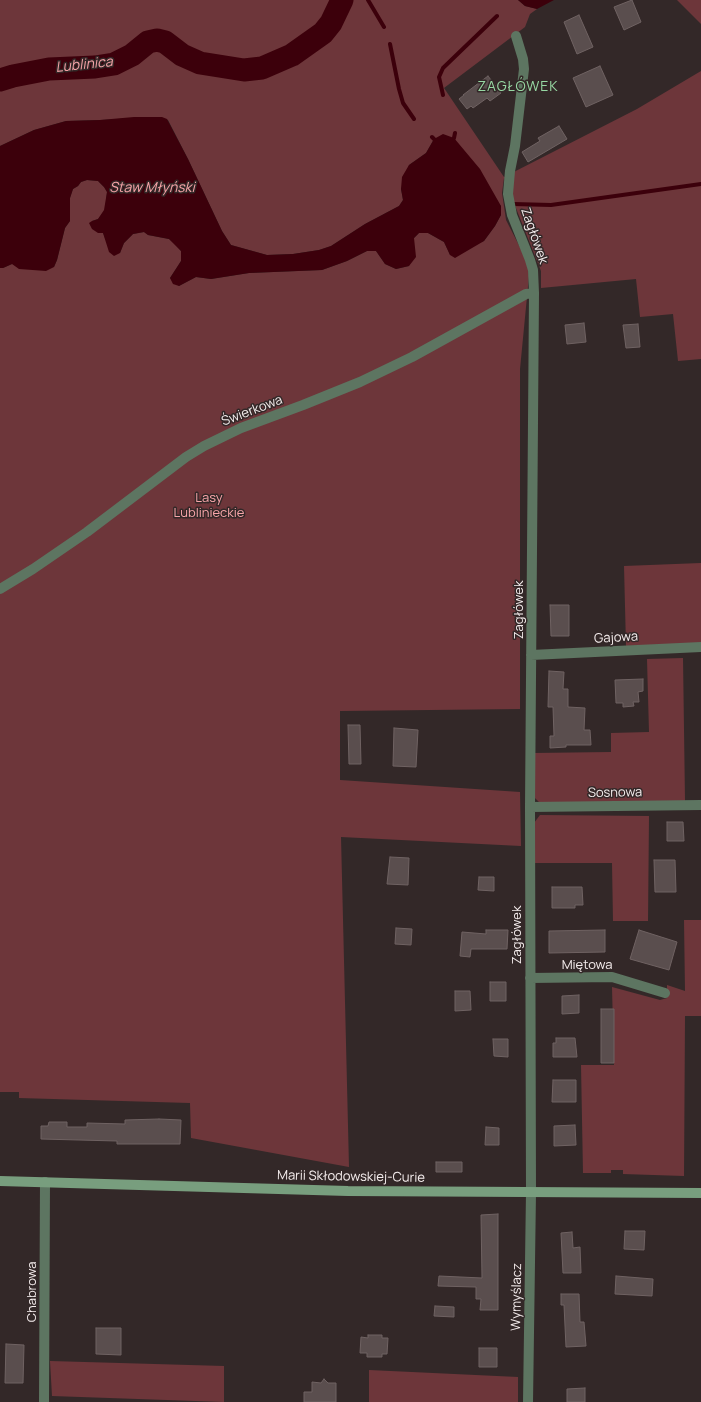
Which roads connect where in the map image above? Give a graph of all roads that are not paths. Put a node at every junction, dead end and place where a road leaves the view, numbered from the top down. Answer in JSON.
{"nodes":[{"id":1,"x":516,"y":36,"type":"dead end"},
{"id":2,"x":534,"y":293,"type":"junction"},
{"id":3,"x":0,"y":590,"type":"edge"},
{"id":4,"x":701,"y":647,"type":"edge"},
{"id":5,"x":531,"y":655,"type":"junction"},
{"id":6,"x":701,"y":805,"type":"edge"},
{"id":7,"x":530,"y":807,"type":"junction"},
{"id":8,"x":530,"y":978,"type":"junction"},
{"id":9,"x":665,"y":993,"type":"dead end"},
{"id":10,"x":0,"y":1181,"type":"edge"},
{"id":11,"x":45,"y":1182,"type":"junction"},
{"id":12,"x":531,"y":1192,"type":"junction"},
{"id":13,"x":701,"y":1193,"type":"edge"},
{"id":14,"x":44,"y":1402,"type":"edge"},
{"id":15,"x":528,"y":1402,"type":"edge"}],
"edges":[{"from":1,"to":2,"type":"street","name":"Zagłówek"},
{"from":2,"to":3,"type":"street","name":"Świerkowa"},
{"from":2,"to":5,"type":"street","name":"Zagłówek"},
{"from":4,"to":5,"type":"street","name":"Gajowa"},
{"from":5,"to":7,"type":"street","name":"Zagłówek"},
{"from":6,"to":7,"type":"street","name":"Sosnowa"},
{"from":7,"to":8,"type":"street","name":"Zagłówek"},
{"from":8,"to":9,"type":"street","name":"Miętowa"},
{"from":8,"to":12,"type":"street","name":"Zagłówek"},
{"from":10,"to":11,"type":"street","name":"Marii Skłodowskiej-Curie"},
{"from":11,"to":12,"type":"street","name":"Marii Skłodowskiej-Curie"},
{"from":11,"to":14,"type":"street","name":"Chabrowa"},
{"from":12,"to":13,"type":"street","name":"Marii Skłodowskiej-Curie"},
{"from":12,"to":15,"type":"street","name":"Wymyślacz"}]}
